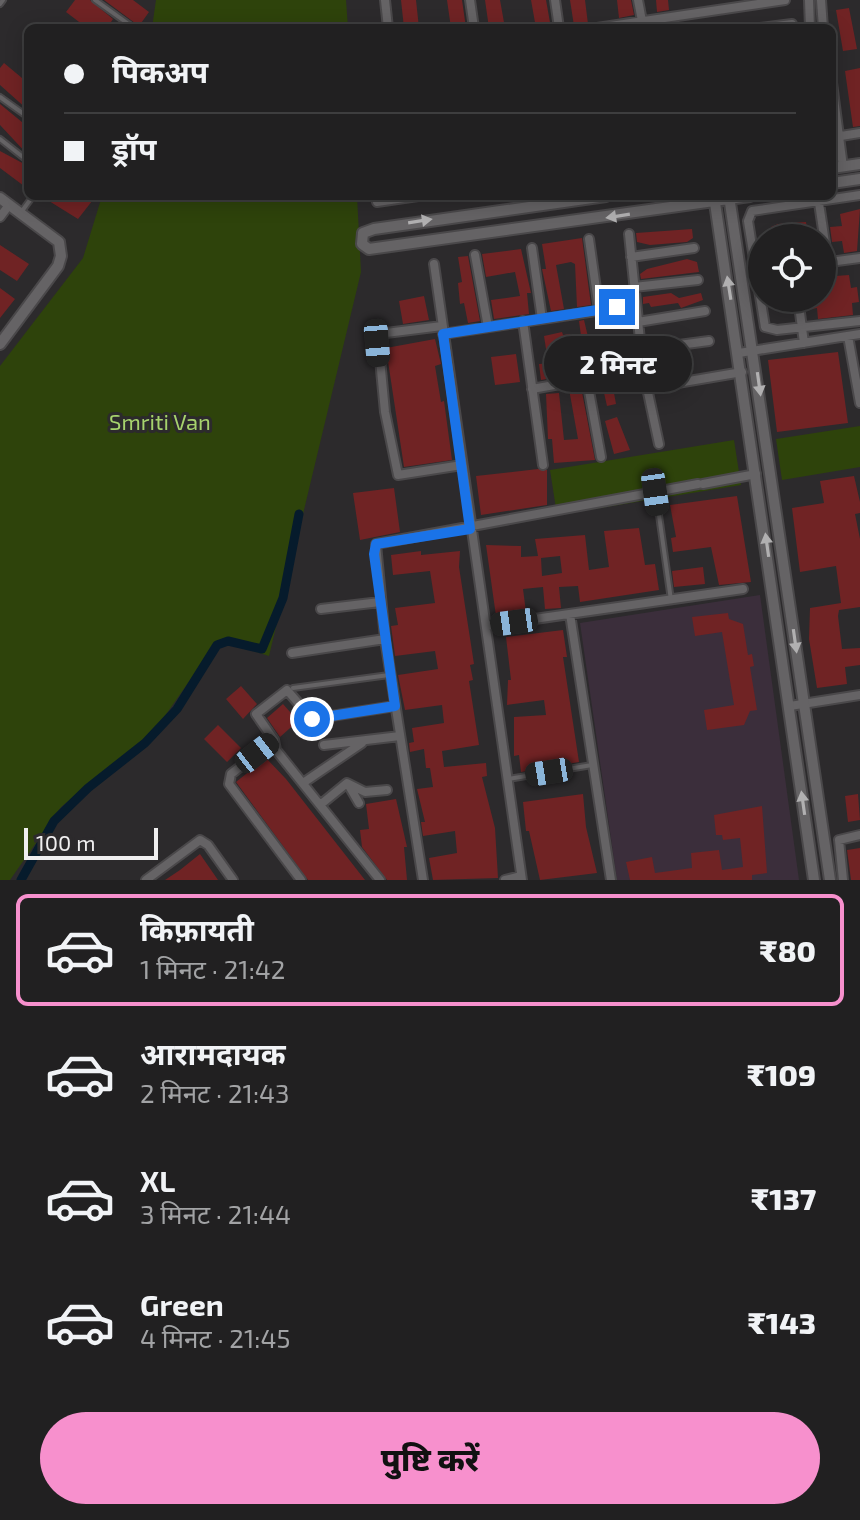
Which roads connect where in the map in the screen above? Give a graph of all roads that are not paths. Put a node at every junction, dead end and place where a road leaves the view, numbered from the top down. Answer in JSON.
{"nodes":[{"id":1,"x":95,"y":0,"type":"edge"},
{"id":2,"x":385,"y":0,"type":"edge"},
{"id":3,"x":470,"y":0,"type":"edge"},
{"id":4,"x":555,"y":0,"type":"edge"},
{"id":5,"x":638,"y":0,"type":"edge"},
{"id":6,"x":785,"y":0,"type":"edge"},
{"id":7,"x":809,"y":0,"type":"edge"},
{"id":8,"x":821,"y":0,"type":"edge"},
{"id":9,"x":722,"y":5,"type":"edge"},
{"id":10,"x":642,"y":21,"type":"junction"},
{"id":11,"x":128,"y":24,"type":"edge"},
{"id":12,"x":388,"y":24,"type":"edge"},
{"id":13,"x":473,"y":24,"type":"edge"},
{"id":14,"x":558,"y":24,"type":"edge"},
{"id":15,"x":623,"y":24,"type":"edge"},
{"id":16,"x":810,"y":24,"type":"edge"},
{"id":17,"x":823,"y":24,"type":"edge"},
{"id":18,"x":0,"y":97,"type":"edge"},
{"id":19,"x":836,"y":107,"type":"edge"},
{"id":20,"x":24,"y":114,"type":"edge"},
{"id":21,"x":860,"y":133,"type":"edge"},
{"id":22,"x":841,"y":136,"type":"junction"},
{"id":23,"x":0,"y":139,"type":"edge"},
{"id":24,"x":24,"y":158,"type":"edge"},
{"id":25,"x":860,"y":164,"type":"edge"},
{"id":26,"x":837,"y":168,"type":"edge"},
{"id":27,"x":860,"y":179,"type":"edge"},
{"id":28,"x":836,"y":182,"type":"edge"},
{"id":29,"x":860,"y":195,"type":"edge"},
{"id":30,"x":30,"y":200,"type":"edge"},
{"id":31,"x":391,"y":200,"type":"edge"},
{"id":32,"x":568,"y":200,"type":"edge"},
{"id":33,"x":581,"y":200,"type":"edge"},
{"id":34,"x":708,"y":200,"type":"edge"},
{"id":35,"x":714,"y":200,"type":"edge"},
{"id":36,"x":729,"y":200,"type":"edge"},
{"id":37,"x":834,"y":200,"type":"edge"},
{"id":38,"x":836,"y":200,"type":"edge"},
{"id":39,"x":5,"y":201,"type":"edge"},
{"id":40,"x":377,"y":202,"type":"dead end"},
{"id":41,"x":819,"y":203,"type":"junction"},
{"id":42,"x":20,"y":213,"type":"junction"},
{"id":43,"x":0,"y":217,"type":"edge"},
{"id":44,"x":585,"y":221,"type":"junction"},
{"id":45,"x":750,"y":224,"type":"edge"},
{"id":46,"x":821,"y":224,"type":"edge"},
{"id":47,"x":629,"y":234,"type":"dead end"},
{"id":48,"x":589,"y":239,"type":"dead end"},
{"id":49,"x":532,"y":248,"type":"dead end"},
{"id":50,"x":694,"y":248,"type":"dead end"},
{"id":51,"x":475,"y":255,"type":"dead end"},
{"id":52,"x":631,"y":257,"type":"junction"},
{"id":53,"x":860,"y":258,"type":"edge"},
{"id":54,"x":836,"y":261,"type":"edge"},
{"id":55,"x":434,"y":264,"type":"dead end"},
{"id":56,"x":698,"y":280,"type":"dead end"},
{"id":57,"x":634,"y":287,"type":"junction"},
{"id":58,"x":636,"y":305,"type":"junction"},
{"id":59,"x":599,"y":310,"type":"junction"},
{"id":60,"x":705,"y":311,"type":"dead end"},
{"id":61,"x":763,"y":312,"type":"edge"},
{"id":62,"x":800,"y":312,"type":"edge"},
{"id":63,"x":542,"y":319,"type":"junction"},
{"id":64,"x":523,"y":321,"type":"junction"},
{"id":65,"x":860,"y":321,"type":"edge"},
{"id":66,"x":638,"y":322,"type":"junction"},
{"id":67,"x":488,"y":327,"type":"junction"},
{"id":68,"x":802,"y":328,"type":"junction"},
{"id":69,"x":443,"y":330,"type":"junction"},
{"id":70,"x":860,"y":334,"type":"edge"},
{"id":71,"x":848,"y":336,"type":"junction"},
{"id":72,"x":709,"y":341,"type":"dead end"},
{"id":73,"x":804,"y":343,"type":"junction"},
{"id":74,"x":0,"y":344,"type":"edge"},
{"id":75,"x":641,"y":350,"type":"junction"},
{"id":76,"x":754,"y":351,"type":"junction"},
{"id":77,"x":739,"y":353,"type":"junction"},
{"id":78,"x":643,"y":369,"type":"junction"},
{"id":79,"x":742,"y":372,"type":"junction"},
{"id":80,"x":587,"y":380,"type":"junction"},
{"id":81,"x":648,"y":388,"type":"junction"},
{"id":82,"x":532,"y":389,"type":"junction"},
{"id":83,"x":860,"y":403,"type":"edge"},
{"id":84,"x":659,"y":444,"type":"dead end"},
{"id":85,"x":601,"y":457,"type":"dead end"},
{"id":86,"x":462,"y":465,"type":"junction"},
{"id":87,"x":543,"y":465,"type":"dead end"},
{"id":88,"x":756,"y":474,"type":"junction"},
{"id":89,"x":655,"y":492,"type":"junction"},
{"id":90,"x":470,"y":529,"type":"junction"},
{"id":91,"x":743,"y":589,"type":"dead end"},
{"id":92,"x":671,"y":600,"type":"junction"},
{"id":93,"x":380,"y":602,"type":"junction"},
{"id":94,"x":321,"y":609,"type":"dead end"},
{"id":95,"x":570,"y":614,"type":"junction"},
{"id":96,"x":486,"y":626,"type":"junction"},
{"id":97,"x":385,"y":639,"type":"junction"},
{"id":98,"x":292,"y":653,"type":"dead end"},
{"id":99,"x":390,"y":674,"type":"junction"},
{"id":100,"x":293,"y":688,"type":"dead end"},
{"id":101,"x":860,"y":695,"type":"edge"},
{"id":102,"x":804,"y":704,"type":"junction"},
{"id":103,"x":395,"y":706,"type":"junction"},
{"id":104,"x":790,"y":706,"type":"junction"},
{"id":105,"x":400,"y":736,"type":"junction"},
{"id":106,"x":274,"y":740,"type":"junction"},
{"id":107,"x":366,"y":740,"type":"junction"},
{"id":108,"x":324,"y":745,"type":"dead end"},
{"id":109,"x":592,"y":765,"type":"junction"},
{"id":110,"x":508,"y":779,"type":"junction"},
{"id":111,"x":303,"y":783,"type":"junction"},
{"id":112,"x":347,"y":783,"type":"junction"},
{"id":113,"x":387,"y":790,"type":"dead end"},
{"id":114,"x":359,"y":803,"type":"dead end"},
{"id":115,"x":320,"y":805,"type":"junction"},
{"id":116,"x":860,"y":835,"type":"edge"},
{"id":117,"x":522,"y":878,"type":"edge"},
{"id":118,"x":146,"y":880,"type":"edge"},
{"id":119,"x":233,"y":880,"type":"edge"},
{"id":120,"x":301,"y":880,"type":"edge"},
{"id":121,"x":380,"y":880,"type":"edge"},
{"id":122,"x":423,"y":880,"type":"edge"},
{"id":123,"x":505,"y":880,"type":"edge"},
{"id":124,"x":611,"y":880,"type":"edge"},
{"id":125,"x":814,"y":880,"type":"edge"},
{"id":126,"x":830,"y":880,"type":"edge"},
{"id":127,"x":843,"y":880,"type":"edge"}],
"edges":[{"from":1,"to":11,"type":"lane"},
{"from":2,"to":12,"type":"street"},
{"from":3,"to":13,"type":"street"},
{"from":4,"to":14,"type":"street"},
{"from":5,"to":10,"type":"street"},
{"from":6,"to":9,"type":"street"},
{"from":7,"to":16,"type":"street"},
{"from":8,"to":17,"type":"street"},
{"from":9,"to":10,"type":"street"},
{"from":10,"to":15,"type":"street"},
{"from":18,"to":20,"type":"lane"},
{"from":19,"to":22,"type":"street"},
{"from":21,"to":22,"type":"street"},
{"from":22,"to":26,"type":"street"},
{"from":23,"to":24,"type":"lane"},
{"from":25,"to":26,"type":"street"},
{"from":27,"to":28,"type":"street"},
{"from":29,"to":38,"type":"street"},
{"from":30,"to":42,"type":"lane"},
{"from":31,"to":40,"type":"street"},
{"from":44,"to":32,"type":"street","one_way":true},
{"from":33,"to":44,"type":"street"},
{"from":34,"to":44,"type":"street","one_way":true},
{"from":77,"to":35,"type":"street","one_way":true},
{"from":36,"to":76,"type":"street"},
{"from":37,"to":41,"type":"street"},
{"from":39,"to":42,"type":"street"},
{"from":39,"to":43,"type":"street"},
{"from":41,"to":45,"type":"street"},
{"from":41,"to":46,"type":"street"},
{"from":42,"to":74,"type":"street"},
{"from":47,"to":52,"type":"street"},
{"from":48,"to":59,"type":"street"},
{"from":49,"to":63,"type":"street"},
{"from":50,"to":52,"type":"street"},
{"from":51,"to":67,"type":"street"},
{"from":52,"to":57,"type":"street"},
{"from":53,"to":54,"type":"street"},
{"from":55,"to":69,"type":"street"},
{"from":56,"to":57,"type":"street"},
{"from":57,"to":58,"type":"street"},
{"from":58,"to":59,"type":"street"},
{"from":58,"to":66,"type":"street"},
{"from":59,"to":63,"type":"street"},
{"from":60,"to":66,"type":"street"},
{"from":61,"to":68,"type":"street"},
{"from":62,"to":68,"type":"street"},
{"from":63,"to":64,"type":"street"},
{"from":64,"to":67,"type":"street"},
{"from":64,"to":82,"type":"street"},
{"from":65,"to":68,"type":"street"},
{"from":66,"to":75,"type":"street"},
{"from":67,"to":69,"type":"street"},
{"from":68,"to":73,"type":"street"},
{"from":69,"to":86,"type":"street"},
{"from":69,"to":86,"type":"street"},
{"from":70,"to":71,"type":"street"},
{"from":71,"to":73,"type":"street"},
{"from":71,"to":83,"type":"street"},
{"from":72,"to":75,"type":"street"},
{"from":73,"to":76,"type":"street"},
{"from":75,"to":78,"type":"street"},
{"from":76,"to":77,"type":"street"},
{"from":76,"to":102,"type":"street","one_way":true},
{"from":77,"to":79,"type":"street"},
{"from":78,"to":80,"type":"street"},
{"from":78,"to":81,"type":"street"},
{"from":79,"to":81,"type":"street"},
{"from":79,"to":88,"type":"street"},
{"from":80,"to":82,"type":"street"},
{"from":80,"to":85,"type":"street"},
{"from":81,"to":84,"type":"street"},
{"from":82,"to":87,"type":"street"},
{"from":86,"to":90,"type":"street"},
{"from":88,"to":89,"type":"street"},
{"from":104,"to":88,"type":"street","one_way":true},
{"from":89,"to":90,"type":"street"},
{"from":89,"to":92,"type":"lane"},
{"from":90,"to":93,"type":"street"},
{"from":90,"to":96,"type":"street"},
{"from":91,"to":92,"type":"street"},
{"from":92,"to":95,"type":"street"},
{"from":93,"to":94,"type":"street"},
{"from":93,"to":97,"type":"street"},
{"from":95,"to":96,"type":"street"},
{"from":95,"to":109,"type":"street"},
{"from":96,"to":110,"type":"street"},
{"from":97,"to":98,"type":"street"},
{"from":97,"to":99,"type":"street"},
{"from":99,"to":100,"type":"lane"},
{"from":99,"to":103,"type":"street"},
{"from":101,"to":102,"type":"street"},
{"from":102,"to":104,"type":"street"},
{"from":102,"to":126,"type":"street"},
{"from":103,"to":105,"type":"street"},
{"from":103,"to":106,"type":"street"},
{"from":125,"to":104,"type":"street","one_way":true},
{"from":105,"to":107,"type":"street"},
{"from":105,"to":122,"type":"street"},
{"from":106,"to":111,"type":"street"},
{"from":106,"to":120,"type":"street"},
{"from":107,"to":108,"type":"street"},
{"from":107,"to":111,"type":"street"},
{"from":109,"to":110,"type":"lane"},
{"from":109,"to":124,"type":"street"},
{"from":110,"to":117,"type":"street"},
{"from":111,"to":115,"type":"street"},
{"from":112,"to":113,"type":"street"},
{"from":112,"to":114,"type":"street"},
{"from":112,"to":115,"type":"street"},
{"from":115,"to":121,"type":"street"},
{"from":116,"to":127,"type":"street"},
{"from":117,"to":123,"type":"street"},
{"from":118,"to":119,"type":"street"}]}
